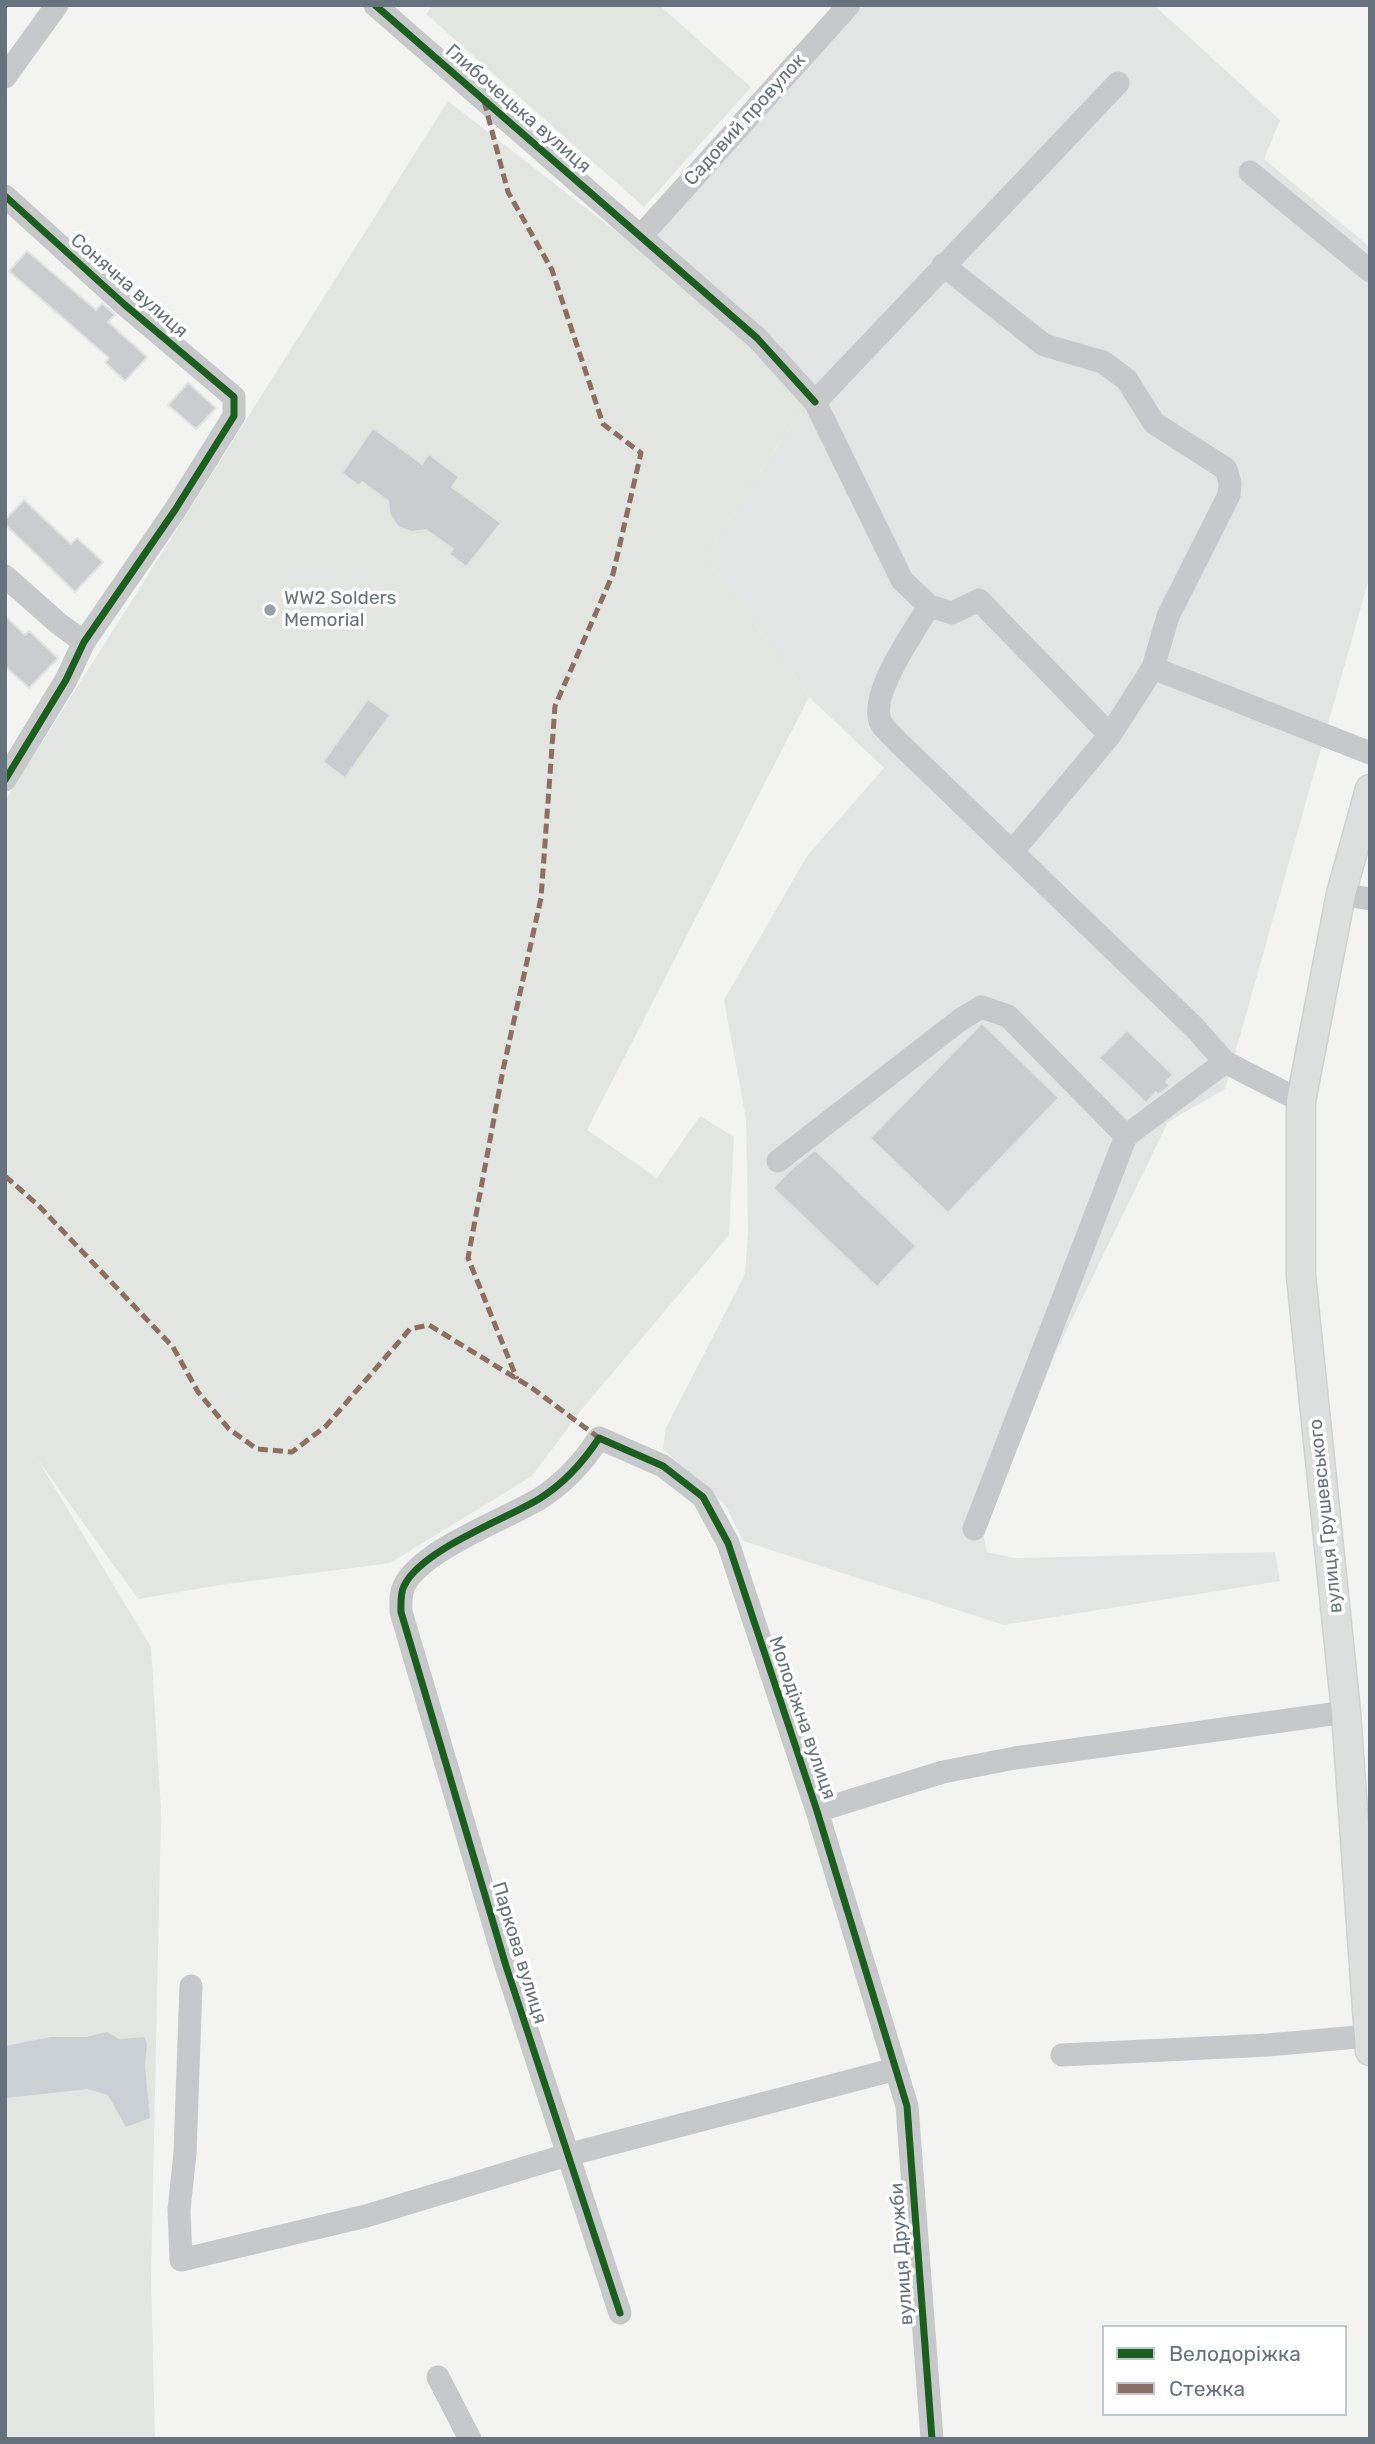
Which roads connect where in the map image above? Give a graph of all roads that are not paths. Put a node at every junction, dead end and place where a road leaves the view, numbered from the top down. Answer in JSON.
{"nodes":[{"id":1,"x":57,"y":5,"type":"edge"},
{"id":2,"x":375,"y":5,"type":"edge"},
{"id":3,"x":849,"y":5,"type":"edge"},
{"id":4,"x":5,"y":77,"type":"edge"},
{"id":5,"x":1118,"y":83,"type":"dead end"},
{"id":6,"x":1250,"y":173,"type":"dead end"},
{"id":7,"x":5,"y":195,"type":"edge"},
{"id":8,"x":641,"y":236,"type":"junction"},
{"id":9,"x":943,"y":265,"type":"junction"},
{"id":10,"x":1370,"y":271,"type":"edge"},
{"id":11,"x":815,"y":402,"type":"junction"},
{"id":12,"x":5,"y":576,"type":"edge"},
{"id":13,"x":929,"y":606,"type":"junction"},
{"id":14,"x":84,"y":642,"type":"junction"},
{"id":15,"x":1153,"y":668,"type":"junction"},
{"id":16,"x":1110,"y":735,"type":"junction"},
{"id":17,"x":1370,"y":753,"type":"edge"},
{"id":18,"x":5,"y":780,"type":"edge"},
{"id":19,"x":1370,"y":789,"type":"edge"},
{"id":20,"x":1013,"y":851,"type":"junction"},
{"id":21,"x":1341,"y":894,"type":"junction"},
{"id":22,"x":1370,"y":899,"type":"edge"},
{"id":23,"x":1225,"y":1062,"type":"junction"},
{"id":24,"x":1301,"y":1101,"type":"junction"},
{"id":25,"x":1126,"y":1136,"type":"junction"},
{"id":26,"x":778,"y":1161,"type":"dead end"},
{"id":27,"x":974,"y":1529,"type":"dead end"},
{"id":28,"x":400,"y":1599,"type":"joint"},
{"id":29,"x":1346,"y":1712,"type":"junction"},
{"id":30,"x":817,"y":1811,"type":"junction"},
{"id":31,"x":191,"y":1986,"type":"dead end"},
{"id":32,"x":1369,"y":2043,"type":"edge"},
{"id":33,"x":1062,"y":2055,"type":"dead end"},
{"id":34,"x":896,"y":2069,"type":"junction"},
{"id":35,"x":567,"y":2155,"type":"junction"},
{"id":36,"x":620,"y":2313,"type":"dead end"},
{"id":37,"x":438,"y":2377,"type":"dead end"},
{"id":38,"x":470,"y":2439,"type":"edge"},
{"id":39,"x":932,"y":2439,"type":"edge"}],
"edges":[{"from":1,"to":4,"type":"street"},
{"from":2,"to":8,"type":"street","name":"Глибочецька вулиця"},
{"from":3,"to":8,"type":"street","name":"Садовий провулок"},
{"from":5,"to":9,"type":"street"},
{"from":6,"to":10,"type":"street"},
{"from":7,"to":14,"type":"street","name":"Сонячна вулиця"},
{"from":8,"to":11,"type":"street","name":"Глибочецька вулиця"},
{"from":9,"to":11,"type":"street"},
{"from":9,"to":15,"type":"street"},
{"from":11,"to":13,"type":"street","name":"Глибочецька вулиця"},
{"from":12,"to":14,"type":"street"},
{"from":13,"to":16,"type":"street"},
{"from":13,"to":20,"type":"street"},
{"from":14,"to":18,"type":"street"},
{"from":15,"to":16,"type":"street"},
{"from":15,"to":17,"type":"street"},
{"from":16,"to":20,"type":"street"},
{"from":19,"to":21,"type":"main road","name":"вулиця Грушевського"},
{"from":20,"to":23,"type":"street"},
{"from":21,"to":22,"type":"street"},
{"from":21,"to":24,"type":"main road","name":"вулиця Грушевського"},
{"from":23,"to":24,"type":"street"},
{"from":23,"to":25,"type":"street"},
{"from":24,"to":29,"type":"main road","name":"вулиця Грушевського"},
{"from":25,"to":26,"type":"street"},
{"from":25,"to":27,"type":"street"},
{"from":28,"to":30,"type":"street","name":"Молодіжна вулиця"},
{"from":28,"to":35,"type":"street","name":"Паркова вулиця"},
{"from":29,"to":30,"type":"street"},
{"from":29,"to":32,"type":"main road","name":"вулиця Грушевського"},
{"from":30,"to":34,"type":"street","name":"Молодіжна вулиця"},
{"from":31,"to":35,"type":"street"},
{"from":32,"to":33,"type":"street"},
{"from":34,"to":35,"type":"street"},
{"from":34,"to":39,"type":"street","name":"вулиця Дружби"},
{"from":35,"to":36,"type":"street","name":"Паркова вулиця"},
{"from":37,"to":38,"type":"street"}]}
